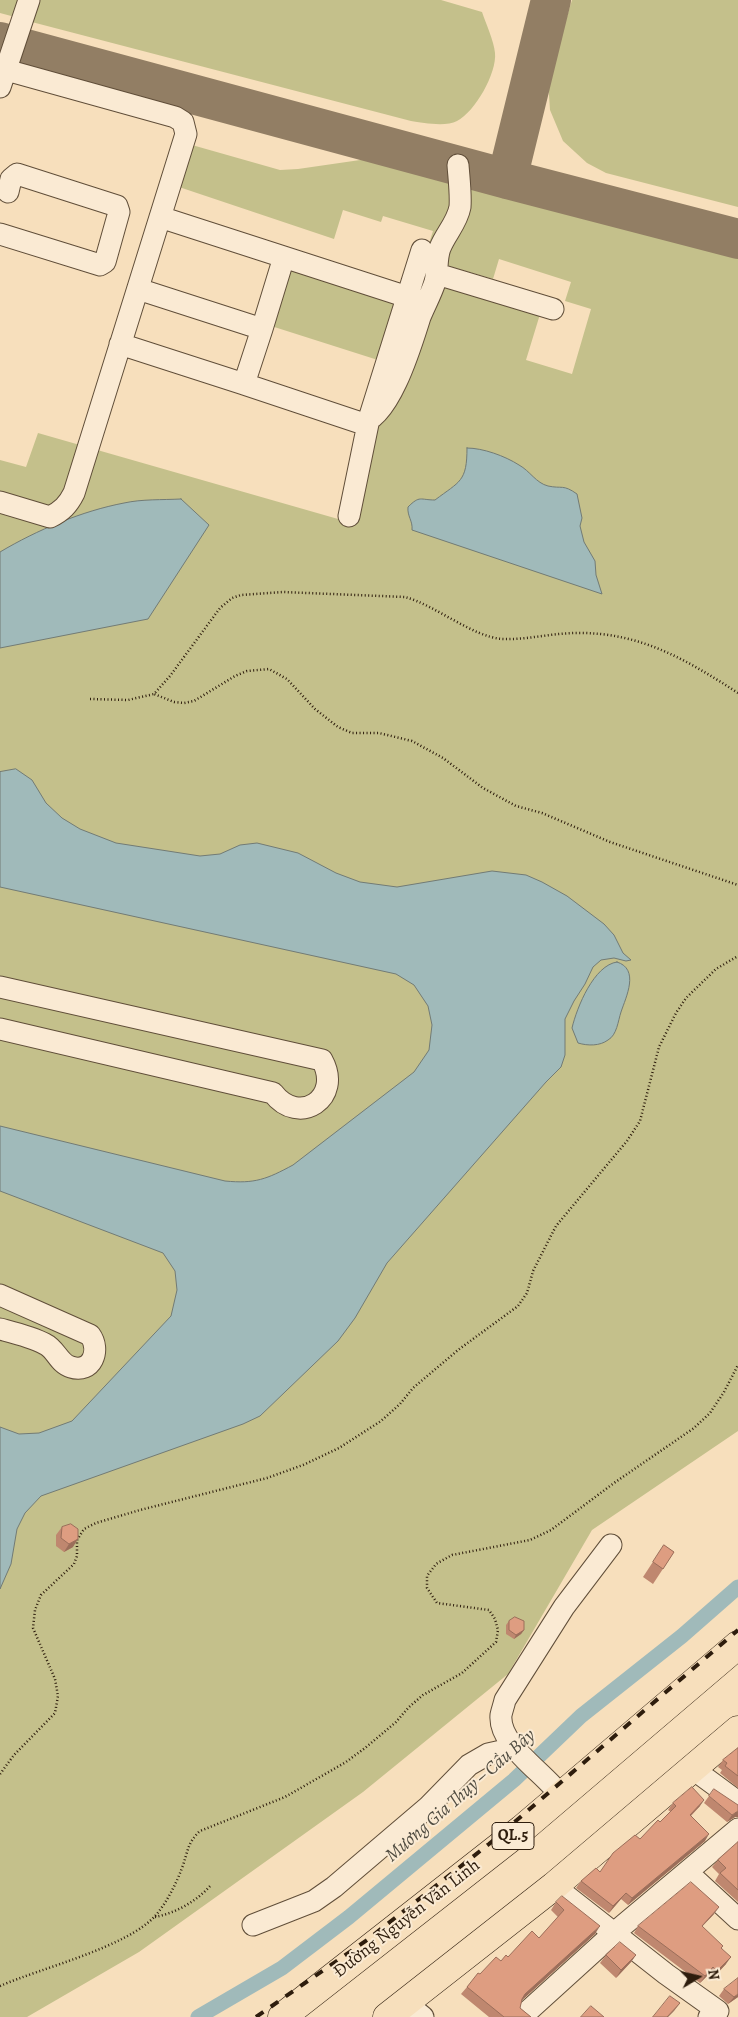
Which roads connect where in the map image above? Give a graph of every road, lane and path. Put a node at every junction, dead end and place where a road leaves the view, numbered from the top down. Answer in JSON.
{"nodes":[{"id":1,"x":29,"y":0,"type":"edge"},
{"id":2,"x":3,"y":79,"type":"edge"},
{"id":3,"x":458,"y":166,"type":"dead end"},
{"id":4,"x":8,"y":192,"type":"dead end"},
{"id":5,"x":160,"y":217,"type":"junction"},
{"id":6,"x":0,"y":234,"type":"edge"},
{"id":7,"x":422,"y":250,"type":"dead end"},
{"id":8,"x":284,"y":257,"type":"junction"},
{"id":9,"x":437,"y":274,"type":"junction"},
{"id":10,"x":138,"y":289,"type":"junction"},
{"id":11,"x":416,"y":300,"type":"junction"},
{"id":12,"x":553,"y":309,"type":"dead end"},
{"id":13,"x":262,"y":329,"type":"junction"},
{"id":14,"x":120,"y":344,"type":"junction"},
{"id":15,"x":244,"y":384,"type":"junction"},
{"id":16,"x":369,"y":420,"type":"junction"},
{"id":17,"x":0,"y":502,"type":"edge"},
{"id":18,"x":349,"y":516,"type":"dead end"},
{"id":19,"x":738,"y":693,"type":"edge"},
{"id":20,"x":154,"y":694,"type":"junction"},
{"id":21,"x":90,"y":699,"type":"dead end"},
{"id":22,"x":738,"y":885,"type":"edge"},
{"id":23,"x":738,"y":956,"type":"edge"},
{"id":24,"x":0,"y":987,"type":"edge"},
{"id":25,"x":0,"y":1029,"type":"edge"},
{"id":26,"x":0,"y":1296,"type":"edge"},
{"id":27,"x":0,"y":1328,"type":"edge"},
{"id":28,"x":738,"y":1365,"type":"edge"},
{"id":29,"x":611,"y":1545,"type":"dead end"},
{"id":30,"x":738,"y":1646,"type":"edge"},
{"id":31,"x":738,"y":1730,"type":"edge"},
{"id":32,"x":518,"y":1751,"type":"junction"},
{"id":33,"x":693,"y":1769,"type":"junction"},
{"id":34,"x":0,"y":1774,"type":"edge"},
{"id":35,"x":553,"y":1787,"type":"junction"},
{"id":36,"x":738,"y":1802,"type":"edge"},
{"id":37,"x":738,"y":1829,"type":"edge"},
{"id":38,"x":688,"y":1872,"type":"junction"},
{"id":39,"x":211,"y":1886,"type":"dead end"},
{"id":40,"x":554,"y":1886,"type":"junction"},
{"id":41,"x":154,"y":1917,"type":"junction"},
{"id":42,"x":738,"y":1919,"type":"edge"},
{"id":43,"x":254,"y":1925,"type":"dead end"},
{"id":44,"x":614,"y":1933,"type":"junction"},
{"id":45,"x":0,"y":1986,"type":"edge"},
{"id":46,"x":528,"y":2011,"type":"dead end"},
{"id":47,"x":405,"y":2012,"type":"edge"},
{"id":48,"x":713,"y":2014,"type":"edge"},
{"id":49,"x":282,"y":2017,"type":"edge"}],
"edges":[{"from":1,"to":2,"type":"street"},
{"from":2,"to":5,"type":"street"},
{"from":3,"to":9,"type":"street"},
{"from":4,"to":6,"type":"street"},
{"from":5,"to":8,"type":"street"},
{"from":5,"to":10,"type":"street"},
{"from":7,"to":11,"type":"street"},
{"from":8,"to":11,"type":"street"},
{"from":8,"to":13,"type":"street"},
{"from":9,"to":11,"type":"street"},
{"from":9,"to":12,"type":"street"},
{"from":10,"to":13,"type":"street"},
{"from":10,"to":14,"type":"street"},
{"from":11,"to":16,"type":"street"},
{"from":13,"to":15,"type":"street"},
{"from":14,"to":15,"type":"street"},
{"from":14,"to":17,"type":"street"},
{"from":15,"to":16,"type":"street"},
{"from":16,"to":18,"type":"street"},
{"from":19,"to":20,"type":"path"},
{"from":20,"to":21,"type":"path"},
{"from":20,"to":22,"type":"path"},
{"from":23,"to":34,"type":"path"},
{"from":24,"to":25,"type":"street"},
{"from":26,"to":27,"type":"street"},
{"from":28,"to":41,"type":"path"},
{"from":29,"to":32,"type":"street"},
{"from":30,"to":35,"type":"highway","name":"Đường Nguyễn Văn Linh","number":"QL.5"},
{"from":31,"to":33,"type":"highway"},
{"from":32,"to":35,"type":"street"},
{"from":32,"to":43,"type":"street"},
{"from":33,"to":36,"type":"street"},
{"from":33,"to":40,"type":"highway"},
{"from":35,"to":49,"type":"highway","name":"Đường Nguyễn Văn Linh","number":"QL.5"},
{"from":37,"to":38,"type":"street"},
{"from":38,"to":42,"type":"street"},
{"from":38,"to":44,"type":"street"},
{"from":39,"to":41,"type":"path"},
{"from":40,"to":44,"type":"street"},
{"from":40,"to":47,"type":"highway"},
{"from":41,"to":45,"type":"path"},
{"from":44,"to":46,"type":"street"},
{"from":44,"to":48,"type":"street"}]}
